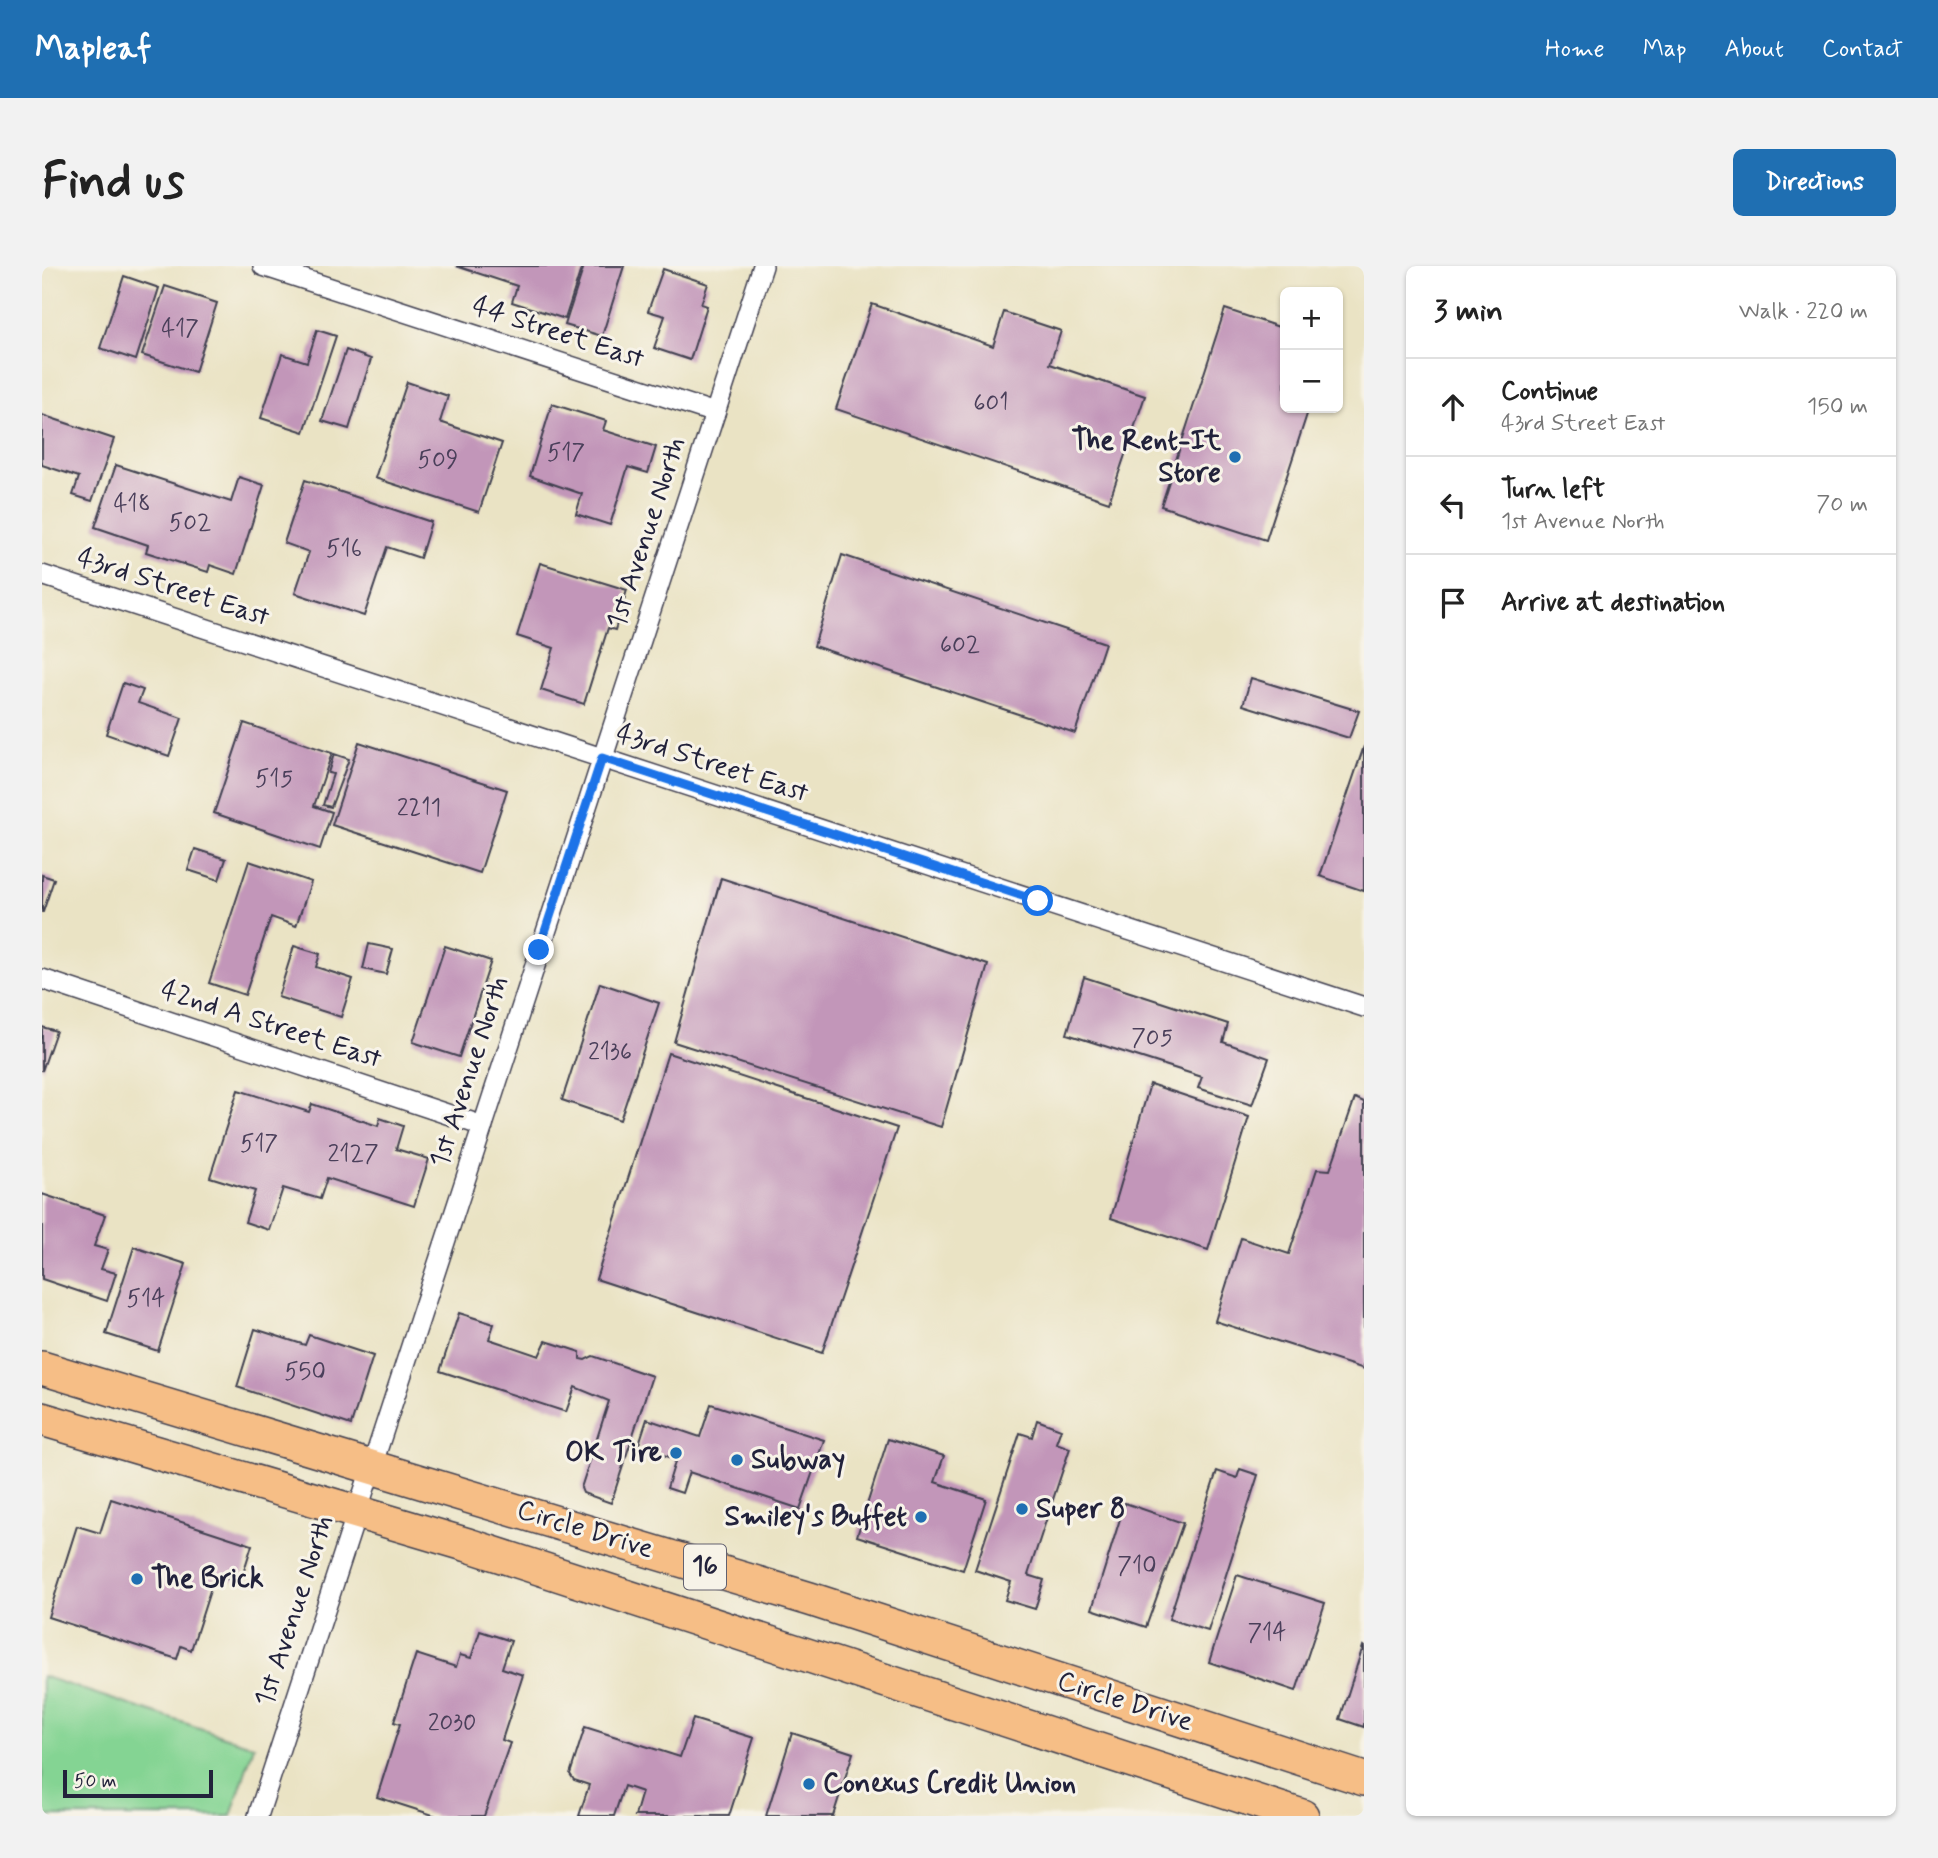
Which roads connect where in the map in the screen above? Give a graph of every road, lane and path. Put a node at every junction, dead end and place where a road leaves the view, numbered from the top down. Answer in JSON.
{"nodes":[{"id":1,"x":263,"y":266,"type":"edge"},
{"id":2,"x":763,"y":266,"type":"edge"},
{"id":3,"x":715,"y":413,"type":"junction"},
{"id":4,"x":42,"y":575,"type":"edge"},
{"id":5,"x":602,"y":758,"type":"junction"},
{"id":6,"x":42,"y":979,"type":"edge"},
{"id":7,"x":1364,"y":1007,"type":"edge"},
{"id":8,"x":483,"y":1126,"type":"junction"},
{"id":9,"x":42,"y":1368,"type":"edge"},
{"id":10,"x":42,"y":1419,"type":"edge"},
{"id":11,"x":373,"y":1465,"type":"junction"},
{"id":12,"x":358,"y":1510,"type":"junction"},
{"id":13,"x":1364,"y":1779,"type":"edge"},
{"id":14,"x":258,"y":1816,"type":"edge"},
{"id":15,"x":1301,"y":1816,"type":"edge"}],
"edges":[{"from":1,"to":3,"type":"street","name":"44 Street East"},
{"from":2,"to":3,"type":"street","name":"1st Avenue North"},
{"from":3,"to":5,"type":"street","name":"1st Avenue North"},
{"from":4,"to":5,"type":"street","name":"43rd Street East"},
{"from":5,"to":7,"type":"street","name":"43rd Street East"},
{"from":5,"to":8,"type":"street","name":"1st Avenue North"},
{"from":6,"to":8,"type":"street","name":"42nd A Street East"},
{"from":8,"to":11,"type":"street","name":"1st Avenue North"},
{"from":9,"to":11,"type":"highway","name":"Circle Drive","number":"16"},
{"from":10,"to":12,"type":"highway","name":"Circle Drive","number":"16"},
{"from":11,"to":12,"type":"street","name":"1st Avenue North"},
{"from":11,"to":13,"type":"highway","name":"Circle Drive","number":"16"},
{"from":12,"to":14,"type":"street","name":"1st Avenue North"},
{"from":12,"to":15,"type":"highway","name":"Circle Drive","number":"16"}]}
